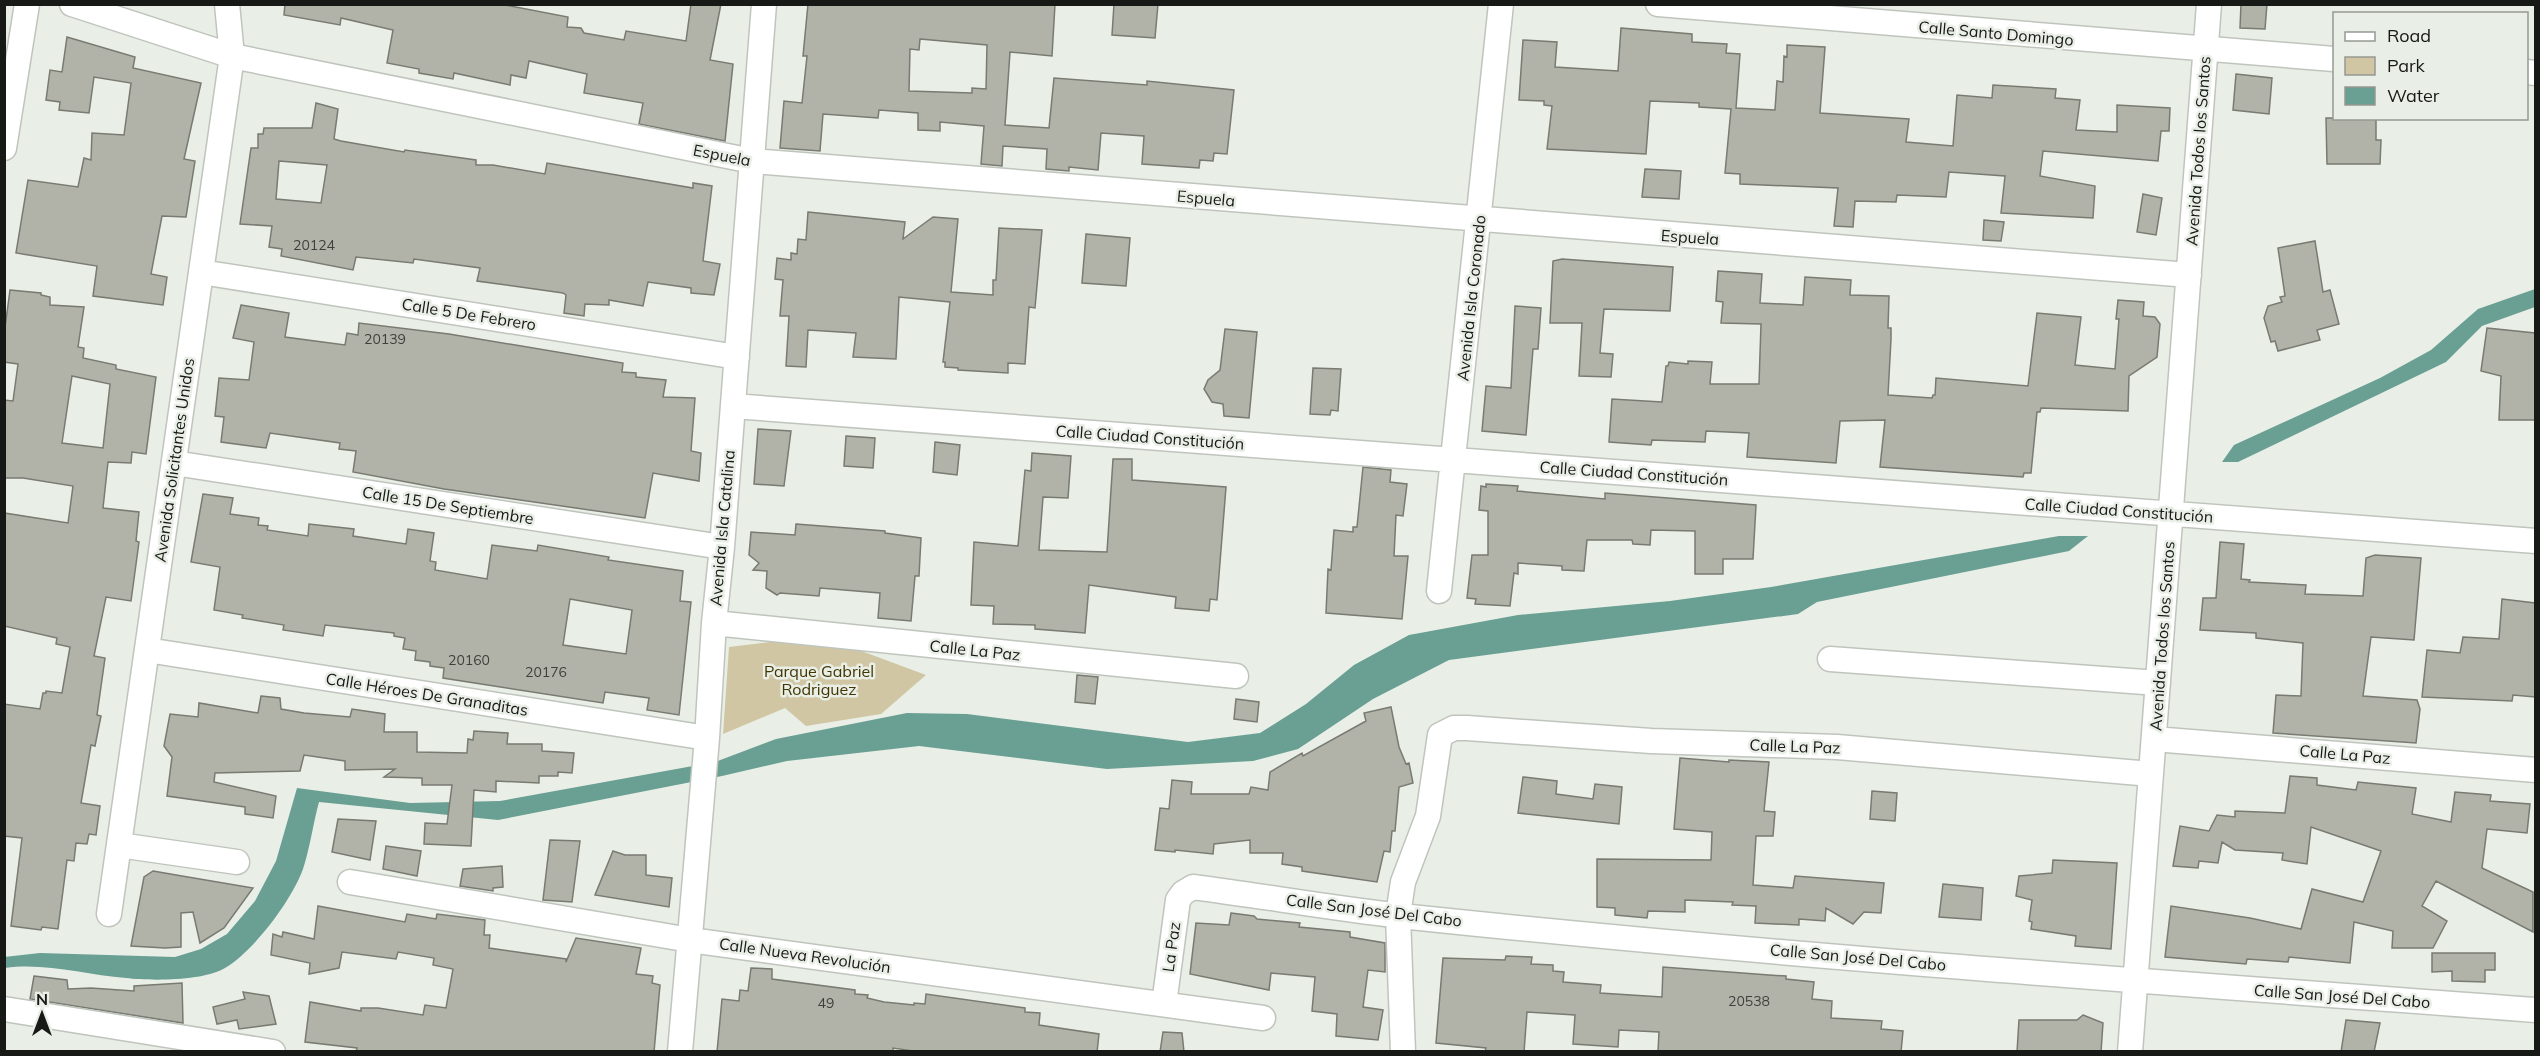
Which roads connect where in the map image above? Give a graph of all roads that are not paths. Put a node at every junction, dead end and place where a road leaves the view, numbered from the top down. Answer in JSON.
{"nodes":[{"id":1,"x":27,"y":4,"type":"edge"},
{"id":2,"x":72,"y":4,"type":"edge"},
{"id":3,"x":226,"y":4,"type":"edge"},
{"id":4,"x":764,"y":4,"type":"edge"},
{"id":5,"x":1501,"y":4,"type":"edge"},
{"id":6,"x":1658,"y":4,"type":"edge"},
{"id":7,"x":2209,"y":4,"type":"edge"},
{"id":8,"x":2206,"y":50,"type":"junction"},
{"id":9,"x":232,"y":56,"type":"junction"},
{"id":10,"x":2333,"y":59,"type":"edge"},
{"id":11,"x":4,"y":148,"type":"edge"},
{"id":12,"x":752,"y":161,"type":"junction"},
{"id":13,"x":1479,"y":220,"type":"junction"},
{"id":14,"x":201,"y":272,"type":"junction"},
{"id":15,"x":2189,"y":275,"type":"junction"},
{"id":16,"x":737,"y":357,"type":"junction"},
{"id":17,"x":733,"y":405,"type":"junction"},
{"id":18,"x":1454,"y":460,"type":"junction"},
{"id":19,"x":174,"y":464,"type":"junction"},
{"id":20,"x":2171,"y":514,"type":"junction"},
{"id":21,"x":2535,"y":541,"type":"edge"},
{"id":22,"x":722,"y":547,"type":"junction"},
{"id":23,"x":1439,"y":591,"type":"dead end"},
{"id":24,"x":714,"y":623,"type":"junction"},
{"id":25,"x":147,"y":650,"type":"junction"},
{"id":26,"x":1830,"y":658,"type":"dead end"},
{"id":27,"x":1236,"y":676,"type":"dead end"},
{"id":28,"x":2158,"y":683,"type":"junction"},
{"id":29,"x":2154,"y":739,"type":"junction"},
{"id":30,"x":707,"y":745,"type":"junction"},
{"id":31,"x":2535,"y":770,"type":"edge"},
{"id":32,"x":2151,"y":774,"type":"junction"},
{"id":33,"x":119,"y":845,"type":"junction"},
{"id":34,"x":237,"y":862,"type":"dead end"},
{"id":35,"x":350,"y":882,"type":"dead end"},
{"id":36,"x":1183,"y":893,"type":"joint"},
{"id":37,"x":109,"y":914,"type":"dead end"},
{"id":38,"x":1398,"y":915,"type":"junction"},
{"id":39,"x":690,"y":940,"type":"junction"},
{"id":40,"x":2135,"y":981,"type":"junction"},
{"id":41,"x":1164,"y":1004,"type":"junction"},
{"id":42,"x":4,"y":1009,"type":"edge"},
{"id":43,"x":2535,"y":1010,"type":"edge"},
{"id":44,"x":1263,"y":1018,"type":"dead end"},
{"id":45,"x":273,"y":1052,"type":"edge"},
{"id":46,"x":680,"y":1052,"type":"edge"},
{"id":47,"x":1403,"y":1052,"type":"edge"},
{"id":48,"x":2130,"y":1052,"type":"edge"}],
"edges":[{"from":1,"to":11,"type":"street"},
{"from":2,"to":9,"type":"street","name":"Espuela"},
{"from":3,"to":9,"type":"street","name":"Avenida Solicitantes Unidos"},
{"from":4,"to":12,"type":"street","name":"Avenida Isla Catalina"},
{"from":5,"to":13,"type":"street","name":"Avenida Isla Coronado"},
{"from":6,"to":8,"type":"street","name":"Calle Santo Domingo"},
{"from":7,"to":8,"type":"street","name":"Avenida Todos los Santos"},
{"from":8,"to":10,"type":"street","name":"Calle Santo Domingo"},
{"from":8,"to":15,"type":"street","name":"Avenida Todos los Santos"},
{"from":9,"to":12,"type":"street","name":"Espuela"},
{"from":9,"to":14,"type":"street","name":"Avenida Solicitantes Unidos"},
{"from":12,"to":13,"type":"street","name":"Espuela"},
{"from":12,"to":16,"type":"street","name":"Avenida Isla Catalina"},
{"from":13,"to":15,"type":"street","name":"Espuela"},
{"from":13,"to":18,"type":"street","name":"Avenida Isla Coronado"},
{"from":14,"to":16,"type":"street","name":"Calle 5 De Febrero"},
{"from":14,"to":19,"type":"street","name":"Avenida Solicitantes Unidos"},
{"from":15,"to":20,"type":"street","name":"Avenida Todos los Santos"},
{"from":16,"to":17,"type":"street","name":"Avenida Isla Catalina"},
{"from":17,"to":18,"type":"street","name":"Calle Ciudad Constitución"},
{"from":17,"to":22,"type":"street","name":"Avenida Isla Catalina"},
{"from":18,"to":20,"type":"street","name":"Calle Ciudad Constitución"},
{"from":18,"to":23,"type":"street","name":"Avenida Isla Coronado"},
{"from":19,"to":22,"type":"street","name":"Calle 15 De Septiembre"},
{"from":19,"to":25,"type":"street","name":"Avenida Solicitantes Unidos"},
{"from":20,"to":21,"type":"street","name":"Calle Ciudad Constitución"},
{"from":20,"to":28,"type":"street","name":"Avenida Todos los Santos"},
{"from":22,"to":24,"type":"street","name":"Avenida Isla Catalina"},
{"from":24,"to":27,"type":"street","name":"Calle La Paz"},
{"from":24,"to":30,"type":"street","name":"Avenida Isla Catalina"},
{"from":25,"to":30,"type":"street","name":"Calle Héroes De Granaditas"},
{"from":25,"to":33,"type":"street","name":"Avenida Solicitantes Unidos"},
{"from":26,"to":28,"type":"street"},
{"from":28,"to":29,"type":"street","name":"Avenida Todos los Santos"},
{"from":29,"to":31,"type":"street","name":"Calle La Paz"},
{"from":29,"to":32,"type":"street","name":"Avenida Todos los Santos"},
{"from":30,"to":39,"type":"street","name":"Avenida Isla Catalina"},
{"from":32,"to":38,"type":"street","name":"Calle La Paz"},
{"from":32,"to":40,"type":"street","name":"Avenida Todos los Santos"},
{"from":33,"to":34,"type":"street"},
{"from":33,"to":37,"type":"street","name":"Avenida Solicitantes Unidos"},
{"from":35,"to":39,"type":"street","name":"Calle Nueva Revolución"},
{"from":36,"to":38,"type":"street","name":"Calle San José Del Cabo"},
{"from":36,"to":41,"type":"street","name":"La Paz"},
{"from":38,"to":40,"type":"street","name":"Calle San José Del Cabo"},
{"from":38,"to":47,"type":"street"},
{"from":39,"to":41,"type":"street","name":"Calle Nueva Revolución"},
{"from":39,"to":46,"type":"street","name":"Avenida Isla Catalina"},
{"from":40,"to":43,"type":"street","name":"Calle San José Del Cabo"},
{"from":40,"to":48,"type":"street","name":"Avenida Todos los Santos"},
{"from":41,"to":44,"type":"street","name":"Calle Nueva Revolución"},
{"from":42,"to":45,"type":"street"}]}
